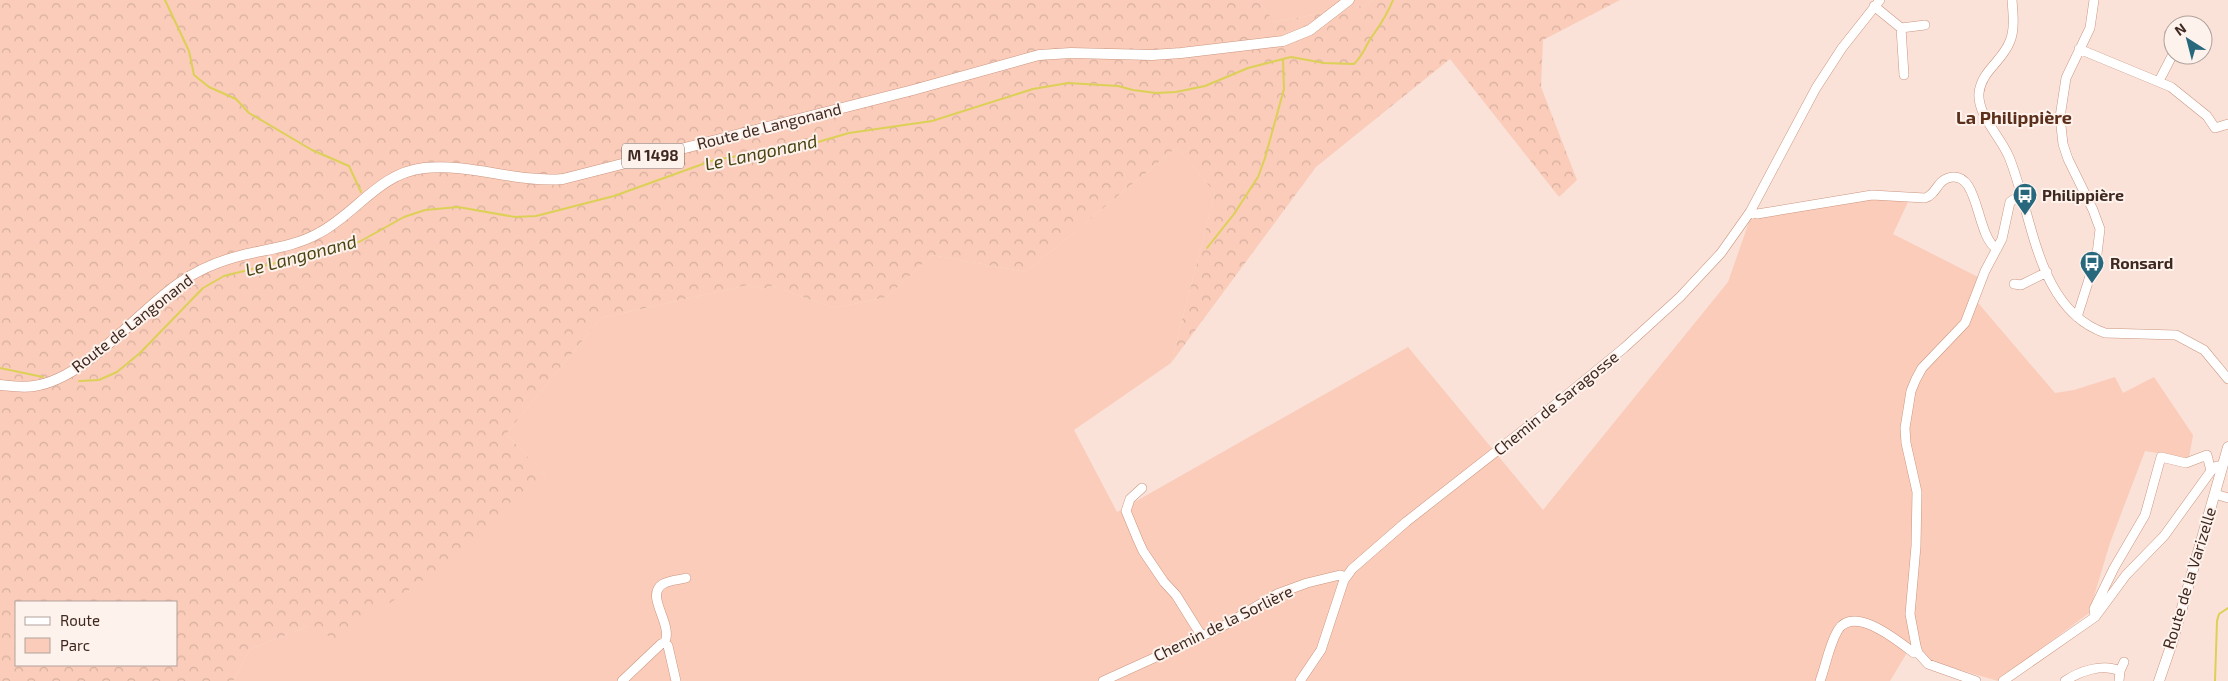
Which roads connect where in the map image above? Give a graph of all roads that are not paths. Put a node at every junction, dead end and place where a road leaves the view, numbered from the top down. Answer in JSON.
{"nodes":[{"id":1,"x":1349,"y":0,"type":"edge"},
{"id":2,"x":2012,"y":0,"type":"edge"},
{"id":3,"x":2094,"y":0,"type":"edge"},
{"id":4,"x":1877,"y":3,"type":"edge"},
{"id":5,"x":1925,"y":25,"type":"dead end"},
{"id":6,"x":1901,"y":28,"type":"junction"},
{"id":7,"x":2080,"y":49,"type":"junction"},
{"id":8,"x":2168,"y":65,"type":"edge"},
{"id":9,"x":1904,"y":75,"type":"dead end"},
{"id":10,"x":2159,"y":82,"type":"junction"},
{"id":11,"x":2228,"y":124,"type":"edge"},
{"id":12,"x":2020,"y":195,"type":"junction"},
{"id":13,"x":1750,"y":212,"type":"junction"},
{"id":14,"x":1997,"y":249,"type":"junction"},
{"id":15,"x":2047,"y":272,"type":"junction"},
{"id":16,"x":2014,"y":284,"type":"dead end"},
{"id":17,"x":2077,"y":318,"type":"junction"},
{"id":18,"x":2228,"y":379,"type":"edge"},
{"id":19,"x":0,"y":385,"type":"edge"},
{"id":20,"x":2228,"y":447,"type":"edge"},
{"id":21,"x":2222,"y":466,"type":"junction"},
{"id":22,"x":2211,"y":471,"type":"junction"},
{"id":23,"x":1142,"y":488,"type":"dead end"},
{"id":24,"x":2214,"y":494,"type":"junction"},
{"id":25,"x":2228,"y":498,"type":"edge"},
{"id":26,"x":1346,"y":577,"type":"junction"},
{"id":27,"x":686,"y":578,"type":"dead end"},
{"id":28,"x":2095,"y":617,"type":"junction"},
{"id":29,"x":1201,"y":635,"type":"junction"},
{"id":30,"x":665,"y":642,"type":"junction"},
{"id":31,"x":1918,"y":653,"type":"junction"},
{"id":32,"x":2124,"y":662,"type":"dead end"},
{"id":33,"x":2119,"y":676,"type":"edge"},
{"id":34,"x":622,"y":681,"type":"edge"},
{"id":35,"x":676,"y":681,"type":"edge"},
{"id":36,"x":1104,"y":681,"type":"edge"},
{"id":37,"x":1300,"y":681,"type":"edge"},
{"id":38,"x":1820,"y":681,"type":"edge"},
{"id":39,"x":1976,"y":681,"type":"edge"},
{"id":40,"x":2003,"y":681,"type":"edge"},
{"id":41,"x":2065,"y":681,"type":"edge"},
{"id":42,"x":2159,"y":681,"type":"edge"}],
"edges":[{"from":1,"to":19,"type":"main road","name":"Route de Langonand","number":"M 1498"},
{"from":2,"to":12,"type":"street"},
{"from":3,"to":7,"type":"street"},
{"from":4,"to":6,"type":"street"},
{"from":4,"to":13,"type":"street","name":"Chemin de Saragosse"},
{"from":5,"to":6,"type":"street"},
{"from":6,"to":9,"type":"street"},
{"from":7,"to":10,"type":"street"},
{"from":7,"to":17,"type":"street"},
{"from":8,"to":10,"type":"street"},
{"from":10,"to":11,"type":"street"},
{"from":12,"to":14,"type":"street"},
{"from":12,"to":15,"type":"street"},
{"from":13,"to":14,"type":"street"},
{"from":13,"to":26,"type":"street","name":"Chemin de Saragosse"},
{"from":14,"to":31,"type":"street"},
{"from":15,"to":16,"type":"street"},
{"from":15,"to":17,"type":"street"},
{"from":17,"to":18,"type":"street"},
{"from":20,"to":21,"type":"main road","name":"Route de la Varizelle"},
{"from":21,"to":22,"type":"street"},
{"from":21,"to":24,"type":"main road","name":"Route de la Varizelle"},
{"from":22,"to":28,"type":"street"},
{"from":22,"to":28,"type":"street"},
{"from":23,"to":29,"type":"street"},
{"from":24,"to":25,"type":"street"},
{"from":24,"to":42,"type":"main road","name":"Route de la Varizelle"},
{"from":26,"to":29,"type":"street","name":"Chemin de la Sorlière"},
{"from":26,"to":37,"type":"street"},
{"from":27,"to":30,"type":"street"},
{"from":28,"to":40,"type":"street"},
{"from":29,"to":36,"type":"street","name":"Chemin de la Sorlière"},
{"from":30,"to":34,"type":"street"},
{"from":30,"to":35,"type":"street"},
{"from":31,"to":38,"type":"street"},
{"from":31,"to":39,"type":"street"},
{"from":32,"to":33,"type":"street"},
{"from":33,"to":41,"type":"street"}]}
